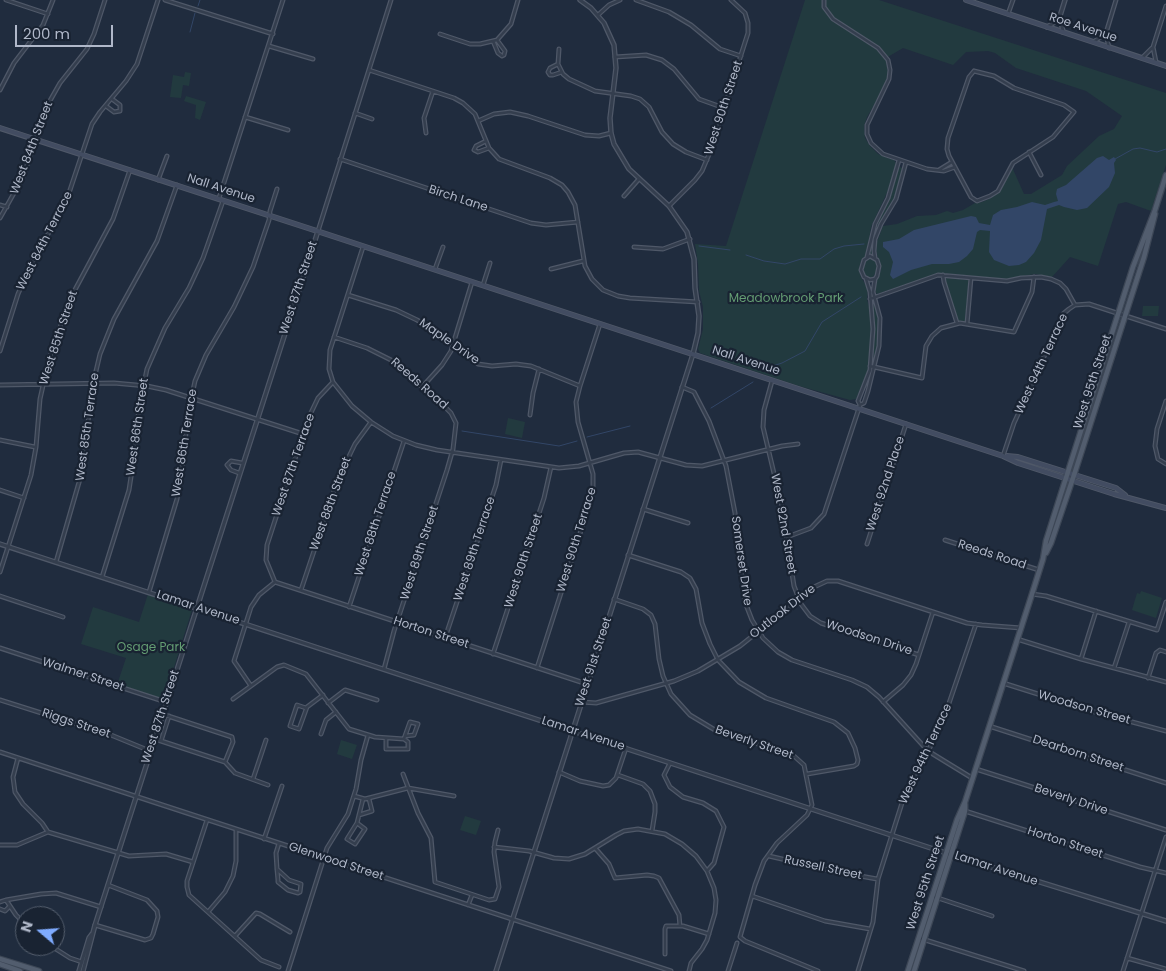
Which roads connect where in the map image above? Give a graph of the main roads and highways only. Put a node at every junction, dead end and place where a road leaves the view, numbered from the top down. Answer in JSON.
{"nodes":[{"id":1,"x":966,"y":0,"type":"edge"},
{"id":2,"x":1166,"y":66,"type":"edge"},
{"id":3,"x":0,"y":128,"type":"edge"},
{"id":4,"x":1166,"y":175,"type":"edge"},
{"id":5,"x":1155,"y":210,"type":"junction"},
{"id":6,"x":1067,"y":476,"type":"junction"},
{"id":7,"x":1073,"y":478,"type":"junction"},
{"id":8,"x":1166,"y":508,"type":"edge"},
{"id":9,"x":1043,"y":559,"type":"junction"},
{"id":10,"x":965,"y":802,"type":"junction"},
{"id":11,"x":935,"y":897,"type":"junction"},
{"id":12,"x":0,"y":959,"type":"edge"},
{"id":13,"x":0,"y":964,"type":"edge"},
{"id":14,"x":20,"y":971,"type":"edge"},
{"id":15,"x":39,"y":971,"type":"edge"},
{"id":16,"x":908,"y":971,"type":"edge"},
{"id":17,"x":914,"y":971,"type":"edge"}],
"edges":[{"from":1,"to":2,"type":"main road","name":"Roe Avenue"},
{"from":3,"to":6,"type":"main road","name":"Nall Avenue"},
{"from":4,"to":5,"type":"main road","name":"West 95th Street"},
{"from":5,"to":6,"type":"main road","name":"West 95th Street"},
{"from":5,"to":7,"type":"main road","name":"West 95th Street"},
{"from":6,"to":7,"type":"main road","name":"Nall Avenue"},
{"from":6,"to":9,"type":"main road","name":"West 95th Street"},
{"from":7,"to":8,"type":"main road","name":"Nall Avenue"},
{"from":7,"to":9,"type":"main road","name":"West 95th Street"},
{"from":9,"to":10,"type":"main road","name":"West 95th Street"},
{"from":10,"to":11,"type":"main road","name":"West 95th Street"},
{"from":10,"to":11,"type":"main road","name":"West 95th Street"},
{"from":11,"to":16,"type":"main road","name":"West 95th Street"},
{"from":11,"to":17,"type":"main road","name":"West 95th Street"},
{"from":12,"to":15,"type":"main road"},
{"from":13,"to":14,"type":"main road"}]}
